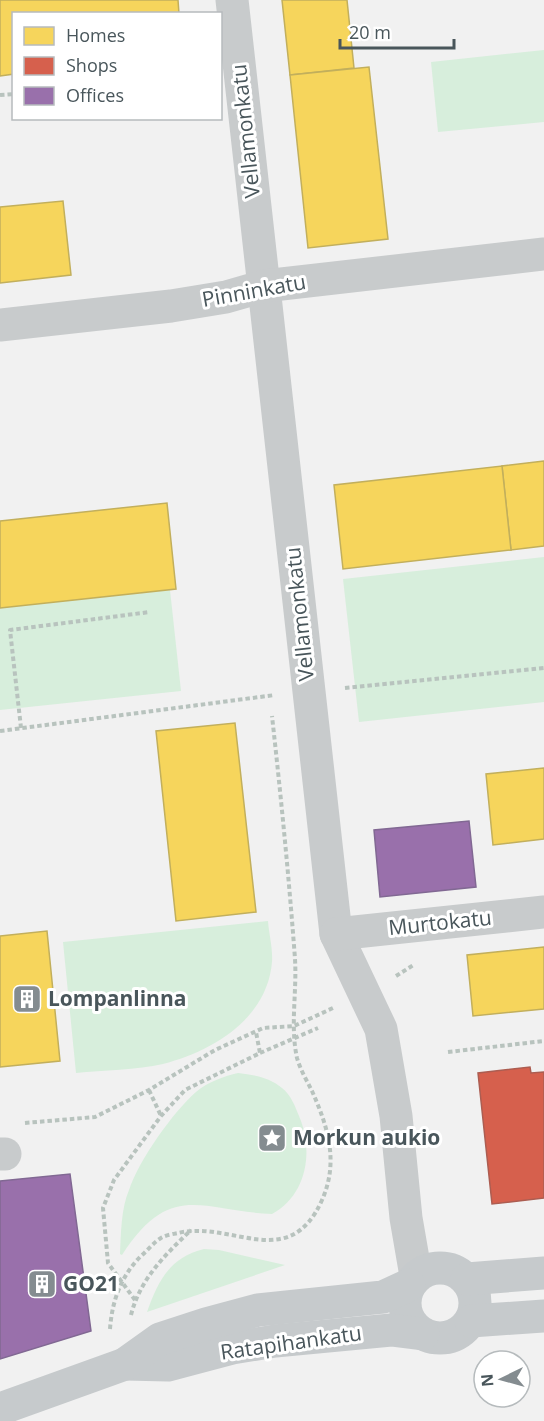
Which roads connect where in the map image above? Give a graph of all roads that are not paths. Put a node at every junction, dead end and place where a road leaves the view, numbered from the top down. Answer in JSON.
{"nodes":[{"id":1,"x":232,"y":0,"type":"edge"},
{"id":2,"x":544,"y":254,"type":"edge"},
{"id":3,"x":264,"y":285,"type":"junction"},
{"id":4,"x":0,"y":325,"type":"edge"},
{"id":5,"x":544,"y":912,"type":"edge"},
{"id":6,"x":336,"y":934,"type":"junction"},
{"id":7,"x":544,"y":1273,"type":"edge"},
{"id":8,"x":421,"y":1276,"type":"junction"},
{"id":9,"x":467,"y":1279,"type":"junction"},
{"id":10,"x":544,"y":1316,"type":"edge"},
{"id":11,"x":471,"y":1321,"type":"junction"},
{"id":12,"x":423,"y":1334,"type":"junction"},
{"id":13,"x":125,"y":1364,"type":"junction"},
{"id":14,"x":0,"y":1409,"type":"edge"}],
"edges":[{"from":1,"to":3,"type":"street","name":"Vellamonkatu"},
{"from":2,"to":3,"type":"street","name":"Pinninkatu"},
{"from":3,"to":4,"type":"street","name":"Pinninkatu"},
{"from":3,"to":6,"type":"street","name":"Vellamonkatu"},
{"from":5,"to":6,"type":"street","name":"Murtokatu"},
{"from":6,"to":8,"type":"street","name":"Vellamonkatu"},
{"from":7,"to":9,"type":"main road"},
{"from":8,"to":9,"type":"main road"},
{"from":8,"to":12,"type":"main road"},
{"from":8,"to":13,"type":"main road","name":"Ratapihankatu"},
{"from":9,"to":11,"type":"main road"},
{"from":10,"to":11,"type":"main road"},
{"from":11,"to":12,"type":"main road"},
{"from":12,"to":13,"type":"main road","name":"Ratapihankatu"},
{"from":13,"to":14,"type":"main road","name":"Ratapihankatu"}]}
